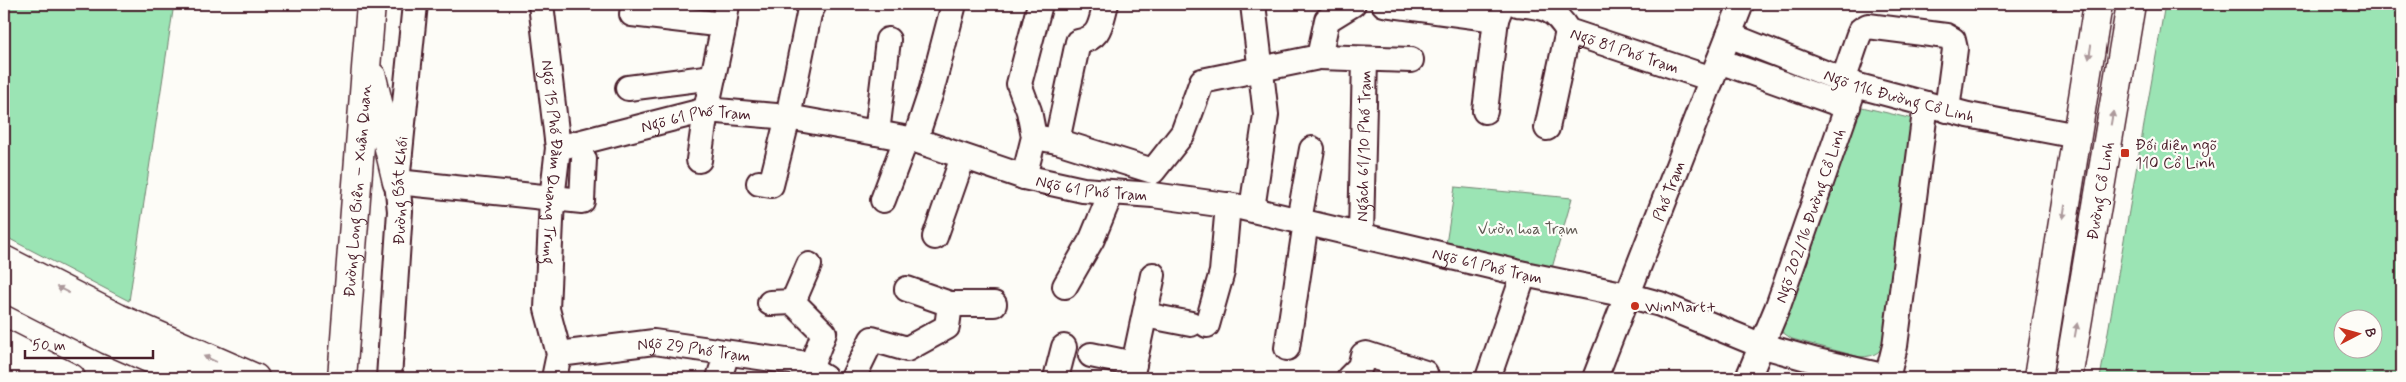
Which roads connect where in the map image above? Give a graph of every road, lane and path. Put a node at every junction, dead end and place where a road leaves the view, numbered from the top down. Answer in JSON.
{"nodes":[{"id":1,"x":371,"y":4,"type":"edge"},
{"id":2,"x":415,"y":4,"type":"edge"},
{"id":3,"x":541,"y":4,"type":"edge"},
{"id":4,"x":814,"y":4,"type":"edge"},
{"id":5,"x":954,"y":4,"type":"edge"},
{"id":6,"x":1040,"y":4,"type":"edge"},
{"id":7,"x":1106,"y":4,"type":"edge"},
{"id":8,"x":1253,"y":4,"type":"edge"},
{"id":9,"x":1353,"y":4,"type":"edge"},
{"id":10,"x":1384,"y":4,"type":"edge"},
{"id":11,"x":1518,"y":4,"type":"edge"},
{"id":12,"x":1741,"y":4,"type":"edge"},
{"id":13,"x":2098,"y":4,"type":"edge"},
{"id":14,"x":2131,"y":4,"type":"edge"},
{"id":15,"x":1499,"y":11,"type":"edge"},
{"id":16,"x":632,"y":14,"type":"dead end"},
{"id":17,"x":726,"y":14,"type":"edge"},
{"id":18,"x":1568,"y":31,"type":"junction"},
{"id":19,"x":1729,"y":35,"type":"junction"},
{"id":20,"x":888,"y":40,"type":"dead end"},
{"id":21,"x":366,"y":50,"type":"junction"},
{"id":22,"x":1319,"y":57,"type":"junction"},
{"id":23,"x":1365,"y":59,"type":"junction"},
{"id":24,"x":1411,"y":60,"type":"dead end"},
{"id":25,"x":1260,"y":68,"type":"junction"},
{"id":26,"x":1715,"y":70,"type":"junction"},
{"id":27,"x":714,"y":77,"type":"junction"},
{"id":28,"x":628,"y":88,"type":"dead end"},
{"id":29,"x":1848,"y":91,"type":"junction"},
{"id":30,"x":1937,"y":107,"type":"junction"},
{"id":31,"x":706,"y":110,"type":"junction"},
{"id":32,"x":1485,"y":111,"type":"dead end"},
{"id":33,"x":788,"y":117,"type":"junction"},
{"id":34,"x":1547,"y":128,"type":"dead end"},
{"id":35,"x":877,"y":133,"type":"junction"},
{"id":36,"x":2077,"y":136,"type":"junction"},
{"id":37,"x":1045,"y":139,"type":"junction"},
{"id":38,"x":910,"y":140,"type":"junction"},
{"id":39,"x":558,"y":148,"type":"junction"},
{"id":40,"x":1312,"y":149,"type":"dead end"},
{"id":41,"x":963,"y":156,"type":"junction"},
{"id":42,"x":584,"y":159,"type":"dead end"},
{"id":43,"x":699,"y":160,"type":"dead end"},
{"id":44,"x":1024,"y":177,"type":"junction"},
{"id":45,"x":397,"y":182,"type":"junction"},
{"id":46,"x":759,"y":183,"type":"dead end"},
{"id":47,"x":1111,"y":193,"type":"junction"},
{"id":48,"x":552,"y":199,"type":"junction"},
{"id":49,"x":882,"y":200,"type":"dead end"},
{"id":50,"x":1228,"y":205,"type":"junction"},
{"id":51,"x":1252,"y":209,"type":"junction"},
{"id":52,"x":1302,"y":221,"type":"junction"},
{"id":53,"x":1361,"y":234,"type":"junction"},
{"id":54,"x":935,"y":237,"type":"dead end"},
{"id":55,"x":4,"y":260,"type":"edge"},
{"id":56,"x":809,"y":265,"type":"dead end"},
{"id":57,"x":1524,"y":274,"type":"junction"},
{"id":58,"x":1153,"y":275,"type":"dead end"},
{"id":59,"x":1065,"y":286,"type":"dead end"},
{"id":60,"x":4,"y":287,"type":"edge"},
{"id":61,"x":907,"y":289,"type":"dead end"},
{"id":62,"x":1627,"y":295,"type":"junction"},
{"id":63,"x":950,"y":304,"type":"junction"},
{"id":64,"x":994,"y":304,"type":"dead end"},
{"id":65,"x":1145,"y":315,"type":"junction"},
{"id":66,"x":4,"y":344,"type":"edge"},
{"id":67,"x":1760,"y":345,"type":"junction"},
{"id":68,"x":1064,"y":347,"type":"dead end"},
{"id":69,"x":1287,"y":348,"type":"dead end"},
{"id":70,"x":727,"y":353,"type":"junction"},
{"id":71,"x":559,"y":354,"type":"junction"},
{"id":72,"x":1091,"y":355,"type":"dead end"},
{"id":73,"x":4,"y":371,"type":"edge"},
{"id":74,"x":1132,"y":371,"type":"edge"},
{"id":75,"x":1425,"y":373,"type":"dead end"},
{"id":76,"x":818,"y":374,"type":"edge"},
{"id":77,"x":18,"y":378,"type":"edge"},
{"id":78,"x":71,"y":378,"type":"edge"},
{"id":79,"x":194,"y":378,"type":"edge"},
{"id":80,"x":255,"y":378,"type":"edge"},
{"id":81,"x":342,"y":378,"type":"edge"},
{"id":82,"x":389,"y":378,"type":"edge"},
{"id":83,"x":554,"y":378,"type":"edge"},
{"id":84,"x":719,"y":378,"type":"edge"},
{"id":85,"x":853,"y":378,"type":"edge"},
{"id":86,"x":1056,"y":378,"type":"edge"},
{"id":87,"x":1349,"y":378,"type":"edge"},
{"id":88,"x":1488,"y":378,"type":"edge"},
{"id":89,"x":1595,"y":378,"type":"edge"},
{"id":90,"x":1748,"y":378,"type":"edge"},
{"id":91,"x":1888,"y":378,"type":"edge"},
{"id":92,"x":2038,"y":378,"type":"edge"},
{"id":93,"x":2068,"y":378,"type":"edge"}],
"edges":[{"from":1,"to":21,"type":"main road","name":"Đường Long Biên – Xuân Quan"},
{"from":2,"to":45,"type":"street","name":"Đường Bát Khối"},
{"from":3,"to":39,"type":"street","name":"Ngõ 15 Phố Đàm Quang Trung"},
{"from":4,"to":33,"type":"street"},
{"from":5,"to":38,"type":"street"},
{"from":6,"to":37,"type":"street"},
{"from":7,"to":37,"type":"street"},
{"from":8,"to":25,"type":"street"},
{"from":9,"to":22,"type":"street"},
{"from":10,"to":15,"type":"street"},
{"from":11,"to":18,"type":"street","name":"Ngõ 81 Phố Trạm"},
{"from":12,"to":19,"type":"street","name":"Phố Trạm"},
{"from":13,"to":36,"type":"main road","name":"Đường Cổ Linh","one_way":true},
{"from":93,"to":14,"type":"main road","name":"Đường Cổ Linh","one_way":true},
{"from":15,"to":32,"type":"street"},
{"from":16,"to":17,"type":"street"},
{"from":17,"to":27,"type":"street"},
{"from":18,"to":26,"type":"street","name":"Ngõ 81 Phố Trạm"},
{"from":18,"to":34,"type":"street"},
{"from":19,"to":26,"type":"street","name":"Phố Trạm"},
{"from":19,"to":29,"type":"street","name":"Ngõ 116 Đường Cổ Linh"},
{"from":20,"to":35,"type":"street"},
{"from":21,"to":45,"type":"main road"},
{"from":21,"to":81,"type":"main road","name":"Đường Long Biên – Xuân Quan"},
{"from":22,"to":23,"type":"street","name":"Ngách 61/10 Phố Trạm"},
{"from":22,"to":25,"type":"street"},
{"from":23,"to":24,"type":"street","name":"Ngách 61/10 Phố Trạm"},
{"from":23,"to":53,"type":"street","name":"Ngách 61/10 Phố Trạm"},
{"from":25,"to":37,"type":"street"},
{"from":25,"to":51,"type":"street"},
{"from":26,"to":29,"type":"street","name":"Ngõ 81 Phố Trạm"},
{"from":26,"to":62,"type":"street","name":"Phố Trạm"},
{"from":27,"to":28,"type":"street"},
{"from":27,"to":31,"type":"street"},
{"from":29,"to":30,"type":"street","name":"Ngõ 116 Đường Cổ Linh"},
{"from":29,"to":30,"type":"street","name":"Ngõ 202/16 Đường Cổ Linh"},
{"from":29,"to":67,"type":"street","name":"Ngõ 202/16 Đường Cổ Linh"},
{"from":30,"to":36,"type":"street","name":"Ngõ 116 Đường Cổ Linh"},
{"from":30,"to":91,"type":"street"},
{"from":31,"to":33,"type":"street","name":"Ngõ 61 Phố Trạm"},
{"from":31,"to":39,"type":"street","name":"Ngõ 61 Phố Trạm"},
{"from":31,"to":43,"type":"street"},
{"from":33,"to":35,"type":"street","name":"Ngõ 61 Phố Trạm"},
{"from":33,"to":46,"type":"street"},
{"from":35,"to":38,"type":"street","name":"Ngõ 61 Phố Trạm"},
{"from":36,"to":92,"type":"main road","name":"Đường Cổ Linh","one_way":true},
{"from":37,"to":44,"type":"street"},
{"from":38,"to":41,"type":"street","name":"Ngõ 61 Phố Trạm"},
{"from":38,"to":49,"type":"street"},
{"from":39,"to":48,"type":"street","name":"Ngõ 15 Phố Đàm Quang Trung"},
{"from":40,"to":52,"type":"street"},
{"from":41,"to":44,"type":"street","name":"Ngõ 61 Phố Trạm"},
{"from":41,"to":54,"type":"street"},
{"from":42,"to":48,"type":"street"},
{"from":44,"to":47,"type":"street","name":"Ngõ 61 Phố Trạm"},
{"from":45,"to":48,"type":"street"},
{"from":45,"to":82,"type":"street","name":"Đường Bát Khối"},
{"from":47,"to":50,"type":"street","name":"Ngõ 61 Phố Trạm"},
{"from":47,"to":59,"type":"street"},
{"from":48,"to":71,"type":"street","name":"Ngõ 15 Phố Đàm Quang Trung"},
{"from":50,"to":51,"type":"street","name":"Ngõ 61 Phố Trạm"},
{"from":50,"to":65,"type":"street"},
{"from":51,"to":52,"type":"street","name":"Ngõ 61 Phố Trạm"},
{"from":52,"to":53,"type":"street","name":"Ngõ 61 Phố Trạm"},
{"from":52,"to":69,"type":"street"},
{"from":53,"to":57,"type":"street","name":"Ngõ 61 Phố Trạm"},
{"from":80,"to":55,"type":"main road","one_way":true},
{"from":56,"to":76,"type":"street"},
{"from":57,"to":62,"type":"street","name":"Ngõ 61 Phố Trạm"},
{"from":57,"to":88,"type":"street"},
{"from":58,"to":65,"type":"street"},
{"from":60,"to":79,"type":"main road"},
{"from":61,"to":63,"type":"street"},
{"from":62,"to":67,"type":"street","name":"Ngõ 61 Phố Trạm"},
{"from":62,"to":89,"type":"street","name":"Phố Trạm"},
{"from":63,"to":64,"type":"street"},
{"from":63,"to":85,"type":"street"},
{"from":65,"to":74,"type":"street"},
{"from":66,"to":78,"type":"main road"},
{"from":67,"to":90,"type":"street","name":"Ngõ 202/16 Đường Cổ Linh"},
{"from":67,"to":91,"type":"street","name":"Ngõ 61 Phố Trạm"},
{"from":68,"to":86,"type":"street"},
{"from":70,"to":71,"type":"street","name":"Ngõ 29 Phố Trạm"},
{"from":70,"to":76,"type":"street","name":"Ngõ 29 Phố Trạm"},
{"from":70,"to":84,"type":"street"},
{"from":71,"to":83,"type":"street","name":"Ngõ 15 Phố Đàm Quang Trung"},
{"from":72,"to":74,"type":"street"},
{"from":73,"to":77,"type":"main road"},
{"from":75,"to":87,"type":"street"}]}
